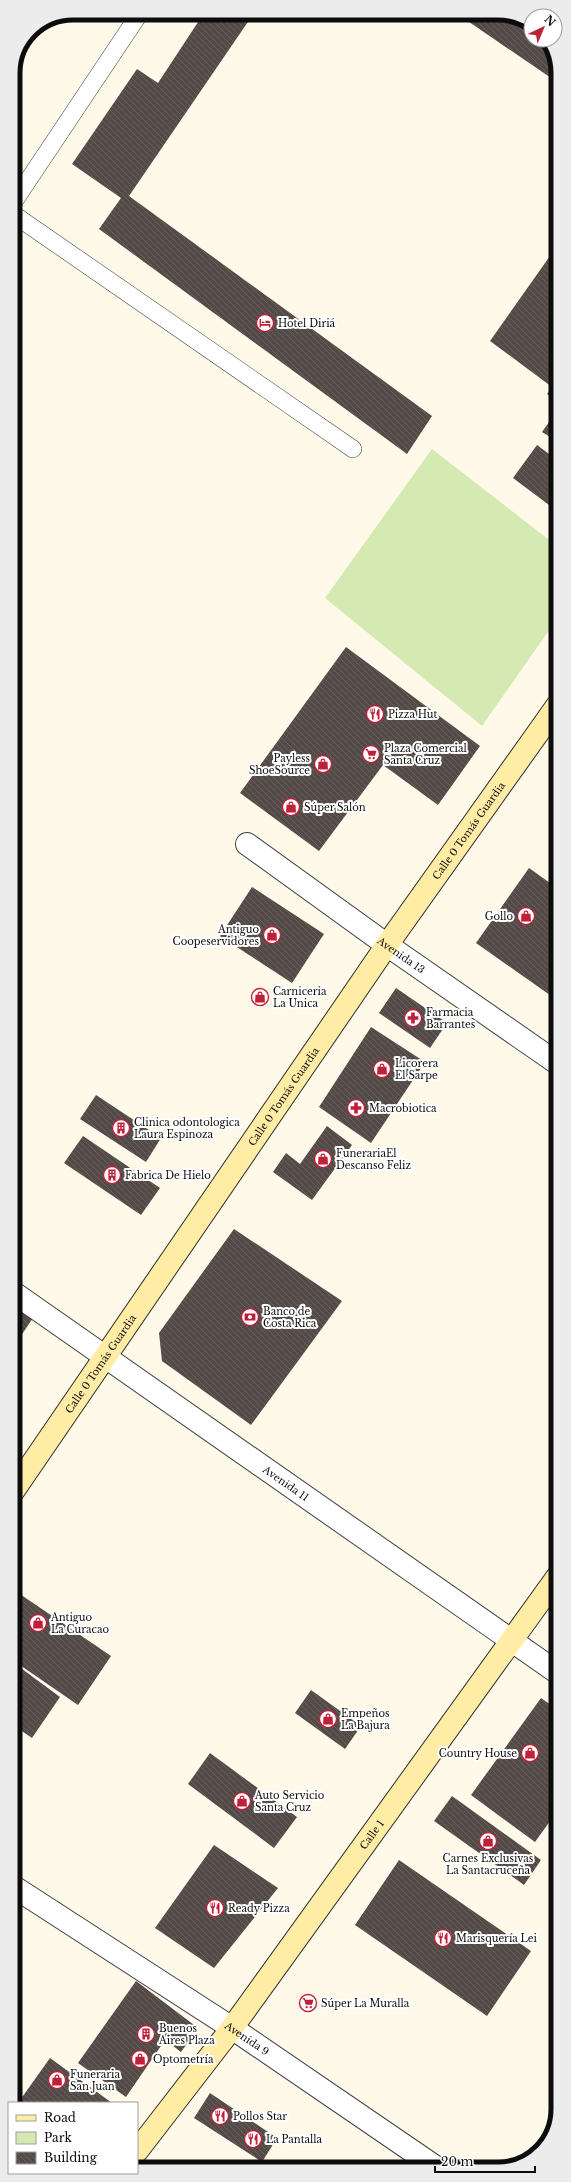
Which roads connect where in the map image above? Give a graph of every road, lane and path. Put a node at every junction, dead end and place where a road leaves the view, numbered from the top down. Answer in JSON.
{"nodes":[{"id":1,"x":135,"y":20,"type":"edge"},
{"id":2,"x":20,"y":193,"type":"edge"},
{"id":3,"x":20,"y":219,"type":"edge"},
{"id":4,"x":353,"y":449,"type":"dead end"},
{"id":5,"x":551,"y":714,"type":"edge"},
{"id":6,"x":247,"y":844,"type":"dead end"},
{"id":7,"x":387,"y":946,"type":"junction"},
{"id":8,"x":551,"y":1059,"type":"edge"},
{"id":9,"x":20,"y":1298,"type":"edge"},
{"id":10,"x":104,"y":1357,"type":"junction"},
{"id":11,"x":20,"y":1481,"type":"edge"},
{"id":12,"x":551,"y":1585,"type":"edge"},
{"id":13,"x":510,"y":1641,"type":"junction"},
{"id":14,"x":551,"y":1668,"type":"edge"},
{"id":15,"x":20,"y":1890,"type":"edge"},
{"id":16,"x":232,"y":2028,"type":"junction"},
{"id":17,"x":138,"y":2150,"type":"edge"},
{"id":18,"x":428,"y":2162,"type":"edge"}],
"edges":[{"from":1,"to":2,"type":"lane"},
{"from":3,"to":4,"type":"lane"},
{"from":5,"to":7,"type":"street","name":"Calle 0 Tomás Guardia"},
{"from":6,"to":7,"type":"street","name":"Avenida 13"},
{"from":7,"to":8,"type":"street","name":"Avenida 13"},
{"from":7,"to":10,"type":"street","name":"Calle 0 Tomás Guardia"},
{"from":9,"to":10,"type":"street","name":"Avenida 11"},
{"from":10,"to":11,"type":"street","name":"Calle 0 Tomás Guardia"},
{"from":10,"to":13,"type":"street","name":"Avenida 11"},
{"from":12,"to":13,"type":"street","name":"Calle 1"},
{"from":13,"to":14,"type":"street","name":"Avenida 11"},
{"from":13,"to":16,"type":"street","name":"Calle 1"},
{"from":15,"to":16,"type":"street","name":"Avenida 9"},
{"from":16,"to":17,"type":"street","name":"Calle 1"},
{"from":16,"to":18,"type":"street","name":"Avenida 9"}]}
